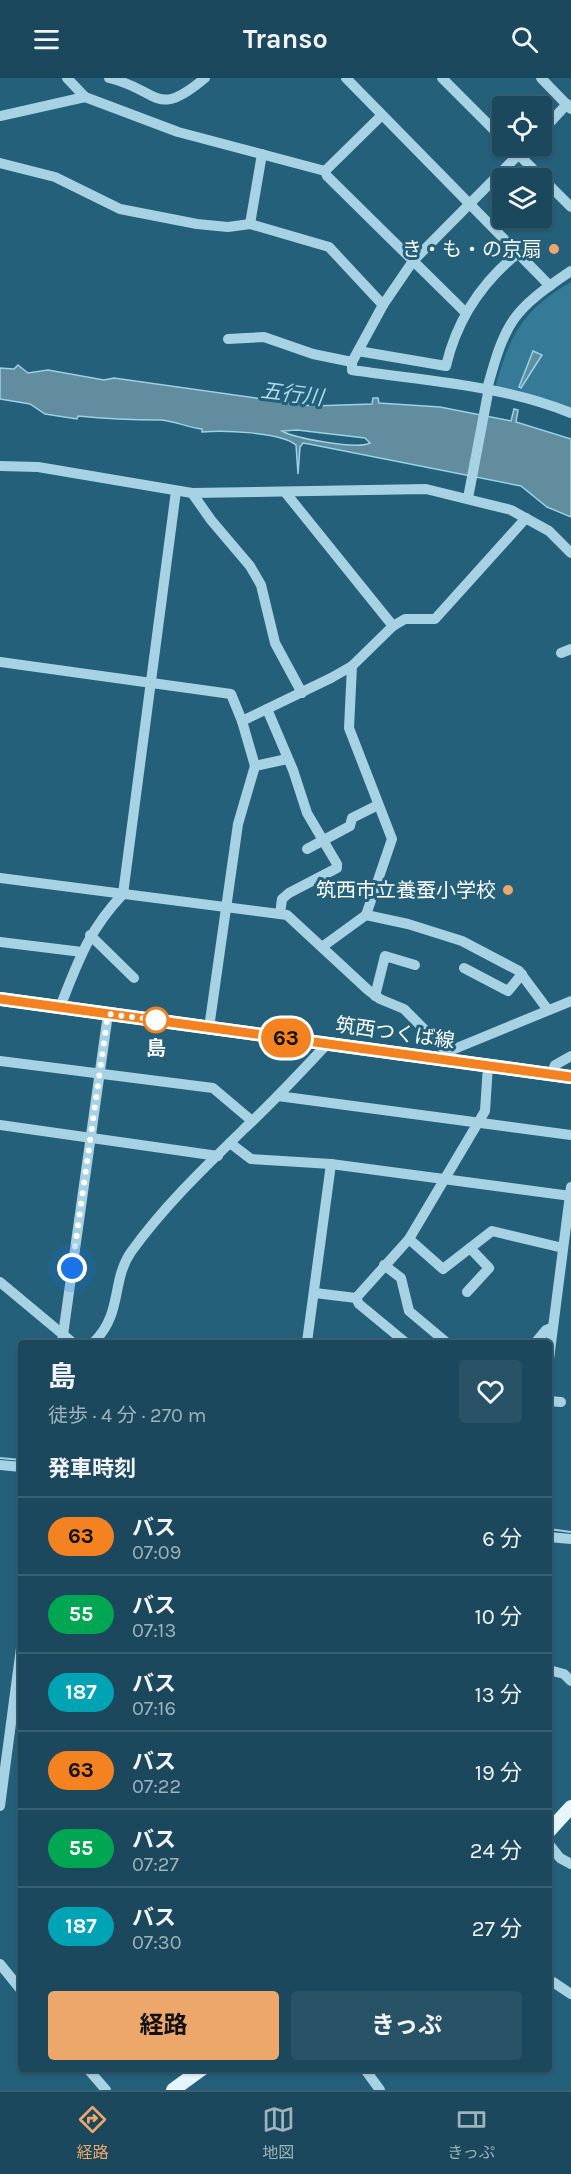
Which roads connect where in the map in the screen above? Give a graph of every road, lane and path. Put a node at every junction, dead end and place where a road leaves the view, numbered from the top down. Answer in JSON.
{"nodes":[{"id":1,"x":67,"y":78,"type":"edge"},
{"id":2,"x":109,"y":78,"type":"edge"},
{"id":3,"x":205,"y":78,"type":"edge"},
{"id":4,"x":346,"y":78,"type":"edge"},
{"id":5,"x":441,"y":78,"type":"edge"},
{"id":6,"x":542,"y":79,"type":"edge"},
{"id":7,"x":85,"y":97,"type":"junction"},
{"id":8,"x":569,"y":107,"type":"edge"},
{"id":9,"x":0,"y":116,"type":"edge"},
{"id":10,"x":381,"y":116,"type":"junction"},
{"id":11,"x":552,"y":122,"type":"edge"},
{"id":12,"x":492,"y":128,"type":"edge"},
{"id":13,"x":262,"y":154,"type":"junction"},
{"id":14,"x":517,"y":156,"type":"edge"},
{"id":15,"x":521,"y":156,"type":"edge"},
{"id":16,"x":0,"y":163,"type":"edge"},
{"id":17,"x":325,"y":171,"type":"junction"},
{"id":18,"x":470,"y":204,"type":"junction"},
{"id":19,"x":571,"y":207,"type":"edge"},
{"id":20,"x":250,"y":224,"type":"junction"},
{"id":21,"x":518,"y":253,"type":"junction"},
{"id":22,"x":412,"y":261,"type":"junction"},
{"id":23,"x":571,"y":271,"type":"edge"},
{"id":24,"x":550,"y":286,"type":"junction"},
{"id":25,"x":383,"y":305,"type":"junction"},
{"id":26,"x":465,"y":312,"type":"junction"},
{"id":27,"x":228,"y":339,"type":"dead end"},
{"id":28,"x":358,"y":351,"type":"junction"},
{"id":29,"x":352,"y":362,"type":"junction"},
{"id":30,"x":487,"y":391,"type":"junction"},
{"id":31,"x":571,"y":413,"type":"edge"},
{"id":32,"x":0,"y":466,"type":"edge"},
{"id":33,"x":176,"y":491,"type":"junction"},
{"id":34,"x":285,"y":492,"type":"junction"},
{"id":35,"x":192,"y":493,"type":"junction"},
{"id":36,"x":468,"y":496,"type":"junction"},
{"id":37,"x":526,"y":518,"type":"junction"},
{"id":38,"x":571,"y":553,"type":"edge"},
{"id":39,"x":393,"y":626,"type":"junction"},
{"id":40,"x":0,"y":662,"type":"edge"},
{"id":41,"x":352,"y":666,"type":"junction"},
{"id":42,"x":150,"y":682,"type":"junction"},
{"id":43,"x":302,"y":693,"type":"junction"},
{"id":44,"x":267,"y":709,"type":"junction"},
{"id":45,"x":243,"y":721,"type":"junction"},
{"id":46,"x":287,"y":759,"type":"junction"},
{"id":47,"x":255,"y":766,"type":"junction"},
{"id":48,"x":378,"y":805,"type":"junction"},
{"id":49,"x":322,"y":840,"type":"junction"},
{"id":50,"x":306,"y":849,"type":"dead end"},
{"id":51,"x":0,"y":878,"type":"edge"},
{"id":52,"x":123,"y":894,"type":"junction"},
{"id":53,"x":226,"y":908,"type":"junction"},
{"id":54,"x":280,"y":914,"type":"junction"},
{"id":55,"x":366,"y":915,"type":"junction"},
{"id":56,"x":90,"y":935,"type":"junction"},
{"id":57,"x":0,"y":942,"type":"edge"},
{"id":58,"x":322,"y":947,"type":"junction"},
{"id":59,"x":82,"y":952,"type":"junction"},
{"id":60,"x":415,"y":966,"type":"dead end"},
{"id":61,"x":464,"y":968,"type":"dead end"},
{"id":62,"x":522,"y":974,"type":"junction"},
{"id":63,"x":134,"y":978,"type":"dead end"},
{"id":64,"x":375,"y":996,"type":"junction"},
{"id":65,"x":0,"y":999,"type":"edge"},
{"id":66,"x":571,"y":1001,"type":"edge"},
{"id":67,"x":60,"y":1007,"type":"junction"},
{"id":68,"x":548,"y":1010,"type":"junction"},
{"id":69,"x":108,"y":1014,"type":"junction"},
{"id":70,"x":209,"y":1028,"type":"junction"},
{"id":71,"x":328,"y":1043,"type":"junction"},
{"id":72,"x":452,"y":1056,"type":"junction"},
{"id":73,"x":571,"y":1056,"type":"edge"},
{"id":74,"x":0,"y":1061,"type":"edge"},
{"id":75,"x":488,"y":1065,"type":"junction"},
{"id":76,"x":99,"y":1074,"type":"junction"},
{"id":77,"x":551,"y":1074,"type":"junction"},
{"id":78,"x":571,"y":1077,"type":"edge"},
{"id":79,"x":278,"y":1096,"type":"junction"},
{"id":80,"x":252,"y":1121,"type":"junction"},
{"id":81,"x":478,"y":1123,"type":"junction"},
{"id":82,"x":0,"y":1125,"type":"edge"},
{"id":83,"x":571,"y":1135,"type":"edge"},
{"id":84,"x":90,"y":1137,"type":"junction"},
{"id":85,"x":230,"y":1143,"type":"junction"},
{"id":86,"x":218,"y":1155,"type":"junction"},
{"id":87,"x":331,"y":1164,"type":"junction"},
{"id":88,"x":446,"y":1178,"type":"junction"},
{"id":89,"x":571,"y":1193,"type":"edge"},
{"id":90,"x":409,"y":1239,"type":"junction"},
{"id":91,"x":470,"y":1248,"type":"junction"},
{"id":92,"x":563,"y":1248,"type":"junction"},
{"id":93,"x":384,"y":1265,"type":"junction"},
{"id":94,"x":1,"y":1285,"type":"edge"},
{"id":95,"x":467,"y":1292,"type":"dead end"},
{"id":96,"x":315,"y":1293,"type":"junction"},
{"id":97,"x":356,"y":1298,"type":"junction"},
{"id":98,"x":553,"y":1327,"type":"junction"},
{"id":99,"x":63,"y":1338,"type":"edge"},
{"id":100,"x":96,"y":1340,"type":"edge"},
{"id":101,"x":308,"y":1340,"type":"edge"},
{"id":102,"x":403,"y":1340,"type":"edge"},
{"id":103,"x":444,"y":1340,"type":"edge"},
{"id":104,"x":538,"y":1340,"type":"edge"},
{"id":105,"x":551,"y":1340,"type":"edge"},
{"id":106,"x":552,"y":1401,"type":"edge"},
{"id":107,"x":561,"y":1402,"type":"dead end"},
{"id":108,"x":0,"y":1465,"type":"edge"},
{"id":109,"x":18,"y":1467,"type":"edge"},
{"id":110,"x":552,"y":1537,"type":"edge"},
{"id":111,"x":571,"y":1539,"type":"edge"},
{"id":112,"x":18,"y":1671,"type":"edge"},
{"id":113,"x":552,"y":1671,"type":"edge"},
{"id":114,"x":571,"y":1681,"type":"edge"},
{"id":115,"x":0,"y":1806,"type":"edge"},
{"id":116,"x":571,"y":1807,"type":"edge"},
{"id":117,"x":552,"y":1828,"type":"edge"},
{"id":118,"x":552,"y":1848,"type":"edge"},
{"id":119,"x":571,"y":1864,"type":"edge"},
{"id":120,"x":0,"y":1964,"type":"edge"},
{"id":121,"x":553,"y":1982,"type":"dead end"},
{"id":122,"x":18,"y":1986,"type":"edge"},
{"id":123,"x":571,"y":1994,"type":"edge"},
{"id":124,"x":90,"y":2072,"type":"edge"},
{"id":125,"x":198,"y":2072,"type":"edge"},
{"id":126,"x":367,"y":2072,"type":"edge"},
{"id":127,"x":106,"y":2090,"type":"edge"},
{"id":128,"x":173,"y":2090,"type":"edge"},
{"id":129,"x":380,"y":2090,"type":"edge"}],
"edges":[{"from":1,"to":7,"type":"street"},
{"from":2,"to":3,"type":"street"},
{"from":4,"to":10,"type":"street"},
{"from":5,"to":12,"type":"street"},
{"from":6,"to":8,"type":"street"},
{"from":7,"to":9,"type":"street"},
{"from":7,"to":13,"type":"street"},
{"from":8,"to":11,"type":"street"},
{"from":10,"to":17,"type":"street"},
{"from":10,"to":18,"type":"street"},
{"from":13,"to":17,"type":"street"},
{"from":13,"to":20,"type":"street"},
{"from":14,"to":18,"type":"street"},
{"from":15,"to":19,"type":"street"},
{"from":16,"to":20,"type":"street"},
{"from":17,"to":22,"type":"street"},
{"from":18,"to":21,"type":"street"},
{"from":18,"to":22,"type":"street"},
{"from":20,"to":25,"type":"street"},
{"from":21,"to":24,"type":"street"},
{"from":21,"to":26,"type":"street"},
{"from":22,"to":25,"type":"street"},
{"from":22,"to":26,"type":"street"},
{"from":23,"to":24,"type":"street"},
{"from":24,"to":30,"type":"street"},
{"from":25,"to":28,"type":"street"},
{"from":26,"to":28,"type":"street"},
{"from":27,"to":29,"type":"street"},
{"from":28,"to":29,"type":"street"},
{"from":29,"to":30,"type":"street"},
{"from":30,"to":31,"type":"street"},
{"from":30,"to":36,"type":"street"},
{"from":32,"to":33,"type":"street"},
{"from":33,"to":35,"type":"street"},
{"from":33,"to":42,"type":"street"},
{"from":34,"to":35,"type":"street"},
{"from":34,"to":36,"type":"street"},
{"from":34,"to":39,"type":"street"},
{"from":35,"to":43,"type":"street"},
{"from":36,"to":37,"type":"street"},
{"from":37,"to":38,"type":"street"},
{"from":37,"to":39,"type":"street"},
{"from":39,"to":41,"type":"street"},
{"from":40,"to":42,"type":"street"},
{"from":41,"to":43,"type":"street"},
{"from":41,"to":48,"type":"street"},
{"from":42,"to":45,"type":"street"},
{"from":42,"to":52,"type":"street"},
{"from":43,"to":44,"type":"street"},
{"from":44,"to":45,"type":"street"},
{"from":44,"to":46,"type":"street"},
{"from":45,"to":47,"type":"street"},
{"from":46,"to":47,"type":"street"},
{"from":46,"to":49,"type":"street"},
{"from":47,"to":53,"type":"street"},
{"from":48,"to":49,"type":"street"},
{"from":48,"to":55,"type":"street"},
{"from":49,"to":50,"type":"street"},
{"from":49,"to":54,"type":"street"},
{"from":51,"to":52,"type":"street"},
{"from":52,"to":53,"type":"street"},
{"from":52,"to":56,"type":"street"},
{"from":53,"to":54,"type":"street"},
{"from":53,"to":70,"type":"street"},
{"from":54,"to":58,"type":"street"},
{"from":55,"to":58,"type":"street"},
{"from":55,"to":62,"type":"street"},
{"from":56,"to":59,"type":"street"},
{"from":56,"to":63,"type":"street"},
{"from":57,"to":59,"type":"street"},
{"from":58,"to":64,"type":"street"},
{"from":59,"to":67,"type":"street"},
{"from":60,"to":64,"type":"street"},
{"from":61,"to":62,"type":"street"},
{"from":62,"to":68,"type":"street"},
{"from":64,"to":72,"type":"street"},
{"from":65,"to":67,"type":"main road","name":"筑西つくば線"},
{"from":66,"to":68,"type":"street"},
{"from":67,"to":69,"type":"main road","name":"筑西つくば線"},
{"from":68,"to":72,"type":"street"},
{"from":69,"to":70,"type":"main road","name":"筑西つくば線"},
{"from":69,"to":76,"type":"street"},
{"from":70,"to":71,"type":"main road","name":"筑西つくば線"},
{"from":71,"to":72,"type":"main road","name":"筑西つくば線"},
{"from":71,"to":79,"type":"street"},
{"from":72,"to":75,"type":"main road","name":"筑西つくば線"},
{"from":73,"to":77,"type":"street"},
{"from":74,"to":76,"type":"street"},
{"from":75,"to":77,"type":"main road","name":"筑西つくば線"},
{"from":75,"to":81,"type":"street"},
{"from":76,"to":80,"type":"street"},
{"from":76,"to":84,"type":"street"},
{"from":77,"to":78,"type":"main road","name":"筑西つくば線"},
{"from":79,"to":80,"type":"street"},
{"from":79,"to":81,"type":"street"},
{"from":80,"to":85,"type":"street"},
{"from":81,"to":83,"type":"street"},
{"from":81,"to":88,"type":"street"},
{"from":82,"to":84,"type":"street"},
{"from":84,"to":86,"type":"street"},
{"from":84,"to":99,"type":"street"},
{"from":85,"to":86,"type":"street"},
{"from":85,"to":87,"type":"street"},
{"from":86,"to":100,"type":"street"},
{"from":87,"to":88,"type":"street"},
{"from":87,"to":96,"type":"street"},
{"from":88,"to":89,"type":"street"},
{"from":88,"to":90,"type":"street"},
{"from":89,"to":92,"type":"street"},
{"from":90,"to":91,"type":"street"},
{"from":90,"to":93,"type":"street"},
{"from":91,"to":92,"type":"street"},
{"from":91,"to":95,"type":"street"},
{"from":92,"to":98,"type":"street"},
{"from":93,"to":97,"type":"street"},
{"from":93,"to":103,"type":"street"},
{"from":94,"to":99,"type":"street"},
{"from":96,"to":97,"type":"street"},
{"from":96,"to":101,"type":"street"},
{"from":97,"to":102,"type":"street"},
{"from":98,"to":104,"type":"street"},
{"from":98,"to":105,"type":"street"},
{"from":106,"to":107,"type":"street"},
{"from":108,"to":109,"type":"street"},
{"from":110,"to":111,"type":"street"},
{"from":112,"to":115,"type":"street"},
{"from":113,"to":114,"type":"street"},
{"from":116,"to":117,"type":"main road"},
{"from":118,"to":119,"type":"street"},
{"from":120,"to":122,"type":"street"},
{"from":121,"to":123,"type":"street"},
{"from":124,"to":127,"type":"street"},
{"from":125,"to":128,"type":"main road"},
{"from":126,"to":129,"type":"street"}]}
